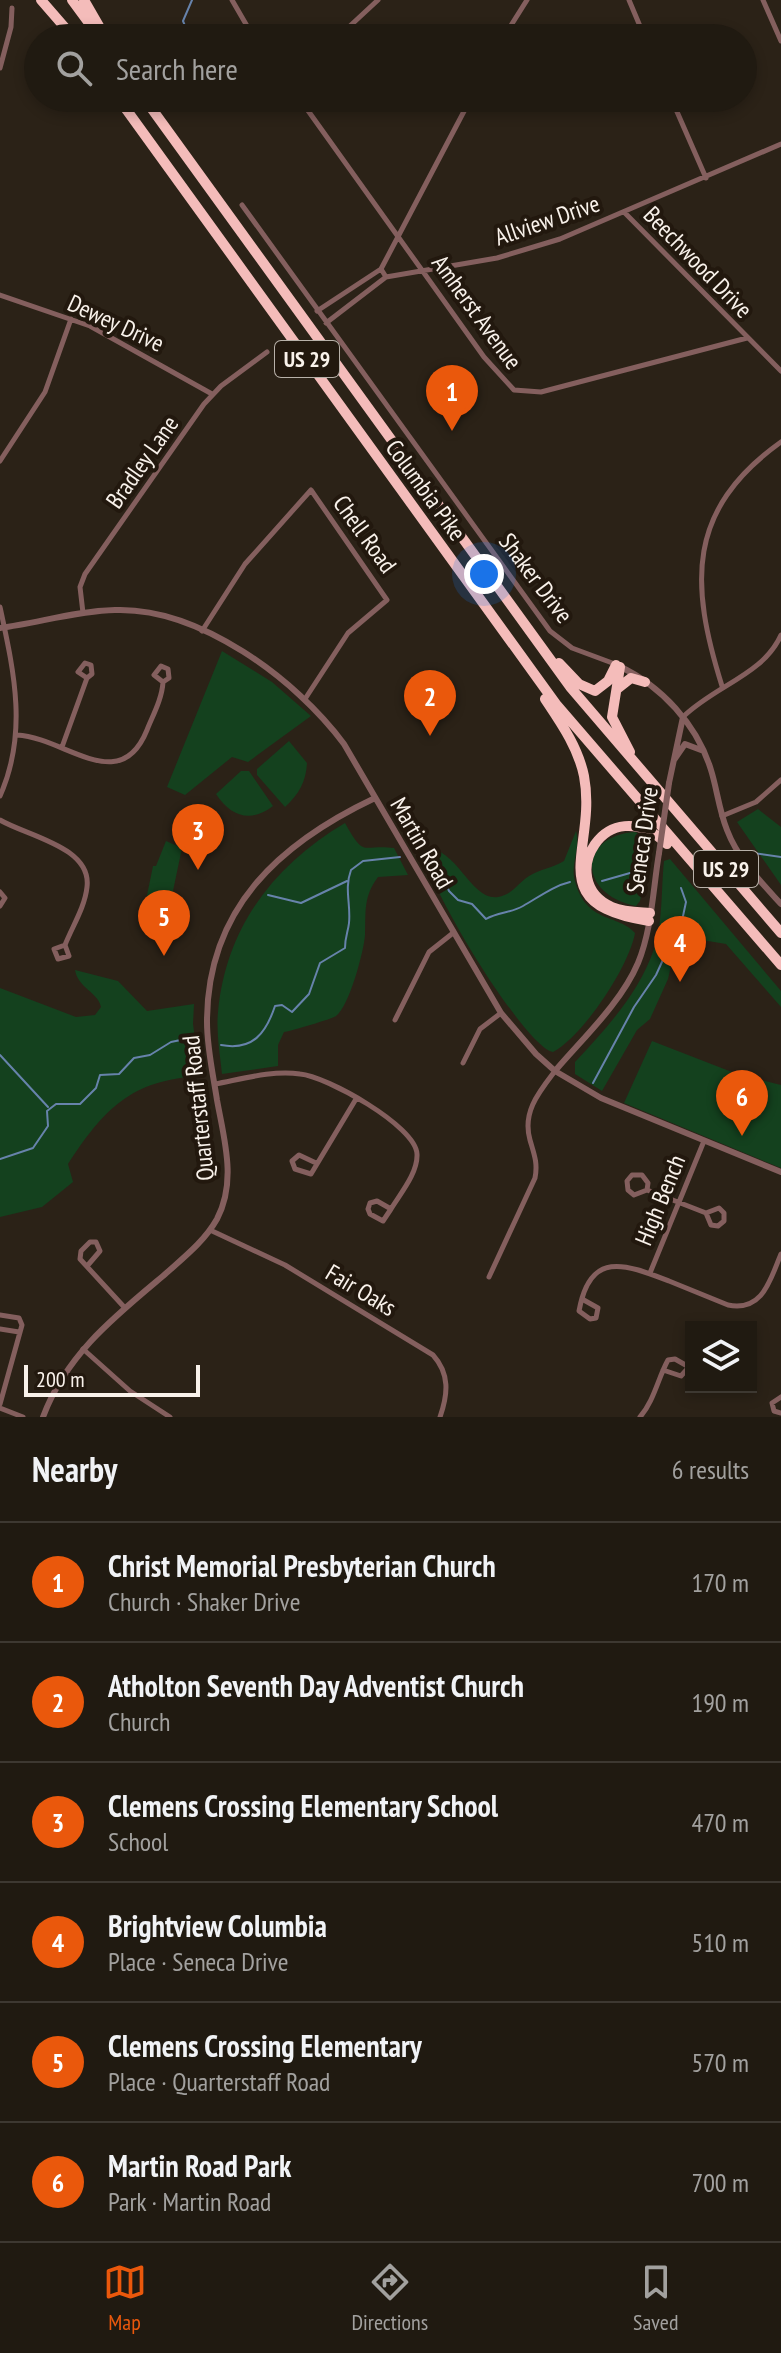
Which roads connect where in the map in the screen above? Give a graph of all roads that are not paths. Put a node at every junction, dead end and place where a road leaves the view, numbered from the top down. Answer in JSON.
{"nodes":[{"id":1,"x":44,"y":0,"type":"edge"},
{"id":2,"x":72,"y":0,"type":"edge"},
{"id":3,"x":84,"y":0,"type":"edge"},
{"id":4,"x":232,"y":0,"type":"edge"},
{"id":5,"x":378,"y":0,"type":"edge"},
{"id":6,"x":527,"y":0,"type":"edge"},
{"id":7,"x":629,"y":0,"type":"edge"},
{"id":8,"x":763,"y":0,"type":"edge"},
{"id":9,"x":12,"y":8,"type":"dead end"},
{"id":10,"x":64,"y":24,"type":"edge"},
{"id":11,"x":90,"y":24,"type":"edge"},
{"id":12,"x":99,"y":24,"type":"edge"},
{"id":13,"x":246,"y":24,"type":"edge"},
{"id":14,"x":352,"y":24,"type":"edge"},
{"id":15,"x":512,"y":24,"type":"edge"},
{"id":16,"x":639,"y":24,"type":"edge"},
{"id":17,"x":781,"y":41,"type":"edge"},
{"id":18,"x":0,"y":68,"type":"edge"},
{"id":19,"x":128,"y":112,"type":"edge"},
{"id":20,"x":155,"y":112,"type":"edge"},
{"id":21,"x":309,"y":112,"type":"edge"},
{"id":22,"x":464,"y":112,"type":"edge"},
{"id":23,"x":677,"y":112,"type":"edge"},
{"id":24,"x":781,"y":144,"type":"edge"},
{"id":25,"x":706,"y":178,"type":"junction"},
{"id":26,"x":242,"y":205,"type":"dead end"},
{"id":27,"x":624,"y":212,"type":"junction"},
{"id":28,"x":400,"y":238,"type":"junction"},
{"id":29,"x":381,"y":269,"type":"junction"},
{"id":30,"x":423,"y":269,"type":"junction"},
{"id":31,"x":386,"y":277,"type":"junction"},
{"id":32,"x":0,"y":295,"type":"edge"},
{"id":33,"x":317,"y":311,"type":"junction"},
{"id":34,"x":71,"y":319,"type":"junction"},
{"id":35,"x":326,"y":323,"type":"junction"},
{"id":36,"x":747,"y":338,"type":"junction"},
{"id":37,"x":267,"y":352,"type":"dead end"},
{"id":38,"x":781,"y":371,"type":"edge"},
{"id":39,"x":212,"y":394,"type":"junction"},
{"id":40,"x":781,"y":442,"type":"edge"},
{"id":41,"x":0,"y":461,"type":"edge"},
{"id":42,"x":0,"y":607,"type":"edge"},
{"id":43,"x":83,"y":613,"type":"junction"},
{"id":44,"x":495,"y":620,"type":"junction"},
{"id":45,"x":2,"y":628,"type":"edge"},
{"id":46,"x":202,"y":631,"type":"junction"},
{"id":47,"x":530,"y":633,"type":"junction"},
{"id":48,"x":781,"y":635,"type":"edge"},
{"id":49,"x":618,"y":666,"type":"junction"},
{"id":50,"x":87,"y":678,"type":"dead end"},
{"id":51,"x":163,"y":682,"type":"dead end"},
{"id":52,"x":645,"y":682,"type":"junction"},
{"id":53,"x":722,"y":686,"type":"junction"},
{"id":54,"x":613,"y":698,"type":"junction"},
{"id":55,"x":305,"y":699,"type":"junction"},
{"id":56,"x":683,"y":717,"type":"junction"},
{"id":57,"x":17,"y":735,"type":"junction"},
{"id":58,"x":62,"y":747,"type":"junction"},
{"id":59,"x":704,"y":752,"type":"junction"},
{"id":60,"x":672,"y":764,"type":"junction"},
{"id":61,"x":646,"y":778,"type":"junction"},
{"id":62,"x":781,"y":780,"type":"edge"},
{"id":63,"x":0,"y":796,"type":"edge"},
{"id":64,"x":375,"y":798,"type":"junction"},
{"id":65,"x":722,"y":816,"type":"junction"},
{"id":66,"x":0,"y":820,"type":"edge"},
{"id":67,"x":0,"y":892,"type":"edge"},
{"id":68,"x":719,"y":894,"type":"junction"},
{"id":69,"x":781,"y":904,"type":"edge"},
{"id":70,"x":0,"y":906,"type":"edge"},
{"id":71,"x":649,"y":917,"type":"junction"},
{"id":72,"x":453,"y":933,"type":"junction"},
{"id":73,"x":781,"y":933,"type":"edge"},
{"id":74,"x":65,"y":945,"type":"dead end"},
{"id":75,"x":781,"y":965,"type":"edge"},
{"id":76,"x":501,"y":1013,"type":"junction"},
{"id":77,"x":395,"y":1020,"type":"dead end"},
{"id":78,"x":463,"y":1063,"type":"dead end"},
{"id":79,"x":555,"y":1071,"type":"junction"},
{"id":80,"x":215,"y":1084,"type":"junction"},
{"id":81,"x":356,"y":1099,"type":"junction"},
{"id":82,"x":704,"y":1141,"type":"junction"},
{"id":83,"x":316,"y":1163,"type":"junction"},
{"id":84,"x":781,"y":1172,"type":"edge"},
{"id":85,"x":647,"y":1190,"type":"junction"},
{"id":86,"x":679,"y":1202,"type":"junction"},
{"id":87,"x":391,"y":1209,"type":"junction"},
{"id":88,"x":706,"y":1213,"type":"dead end"},
{"id":89,"x":210,"y":1230,"type":"junction"},
{"id":90,"x":781,"y":1254,"type":"edge"},
{"id":91,"x":88,"y":1265,"type":"junction"},
{"id":92,"x":650,"y":1274,"type":"junction"},
{"id":93,"x":489,"y":1277,"type":"dead end"},
{"id":94,"x":582,"y":1299,"type":"dead end"},
{"id":95,"x":125,"y":1308,"type":"junction"},
{"id":96,"x":0,"y":1315,"type":"edge"},
{"id":97,"x":0,"y":1329,"type":"edge"},
{"id":98,"x":19,"y":1332,"type":"junction"},
{"id":99,"x":82,"y":1348,"type":"junction"},
{"id":100,"x":663,"y":1370,"type":"junction"},
{"id":101,"x":781,"y":1397,"type":"edge"},
{"id":102,"x":0,"y":1406,"type":"edge"},
{"id":103,"x":647,"y":1409,"type":"junction"},
{"id":104,"x":781,"y":1413,"type":"edge"},
{"id":105,"x":23,"y":1417,"type":"edge"},
{"id":106,"x":43,"y":1417,"type":"edge"},
{"id":107,"x":170,"y":1417,"type":"edge"},
{"id":108,"x":440,"y":1417,"type":"edge"},
{"id":109,"x":640,"y":1417,"type":"edge"},
{"id":110,"x":647,"y":1417,"type":"edge"}],
"edges":[{"from":1,"to":10,"type":"highway"},
{"from":2,"to":11,"type":"highway"},
{"from":3,"to":12,"type":"highway"},
{"from":4,"to":13,"type":"street"},
{"from":5,"to":14,"type":"street"},
{"from":6,"to":15,"type":"street"},
{"from":7,"to":16,"type":"street"},
{"from":8,"to":17,"type":"street"},
{"from":9,"to":18,"type":"street"},
{"from":19,"to":44,"type":"highway","name":"Columbia Pike","number":"US 29"},
{"from":20,"to":47,"type":"highway","name":"Columbia Pike","number":"US 29"},
{"from":21,"to":28,"type":"street","name":"Amherst Avenue"},
{"from":22,"to":28,"type":"street"},
{"from":23,"to":25,"type":"street"},
{"from":24,"to":25,"type":"street","name":"Allview Drive"},
{"from":25,"to":27,"type":"street","name":"Allview Drive"},
{"from":26,"to":33,"type":"street","name":"Shaker Drive"},
{"from":27,"to":30,"type":"street","name":"Allview Drive"},
{"from":27,"to":36,"type":"street","name":"Beechwood Drive"},
{"from":28,"to":29,"type":"street"},
{"from":28,"to":30,"type":"street","name":"Amherst Avenue"},
{"from":29,"to":31,"type":"street"},
{"from":29,"to":33,"type":"street"},
{"from":30,"to":31,"type":"street","name":"Allview Drive"},
{"from":30,"to":36,"type":"street","name":"Amherst Avenue"},
{"from":31,"to":35,"type":"street","name":"Allview Drive"},
{"from":32,"to":34,"type":"street","name":"Dewey Drive"},
{"from":33,"to":35,"type":"street","name":"Shaker Drive"},
{"from":34,"to":39,"type":"street","name":"Dewey Drive"},
{"from":34,"to":41,"type":"street"},
{"from":35,"to":49,"type":"street","name":"Shaker Drive"},
{"from":36,"to":38,"type":"street","name":"Beechwood Drive"},
{"from":37,"to":39,"type":"street","name":"Bradley Lane"},
{"from":39,"to":43,"type":"street","name":"Bradley Lane"},
{"from":40,"to":53,"type":"street"},
{"from":42,"to":45,"type":"street"},
{"from":43,"to":45,"type":"street","name":"Martin Road"},
{"from":43,"to":46,"type":"street","name":"Martin Road"},
{"from":44,"to":68,"type":"highway","name":"Columbia Pike","number":"US 29"},
{"from":44,"to":71,"type":"highway"},
{"from":45,"to":57,"type":"street"},
{"from":46,"to":55,"type":"street","name":"Martin Road"},
{"from":46,"to":55,"type":"street","name":"Chell Road"},
{"from":47,"to":49,"type":"highway"},
{"from":47,"to":61,"type":"highway","name":"Columbia Pike","number":"US 29"},
{"from":48,"to":53,"type":"street"},
{"from":49,"to":52,"type":"street","name":"Shaker Drive"},
{"from":49,"to":54,"type":"highway"},
{"from":50,"to":58,"type":"street"},
{"from":51,"to":58,"type":"street"},
{"from":52,"to":54,"type":"highway"},
{"from":52,"to":56,"type":"street","name":"Shaker Drive"},
{"from":53,"to":56,"type":"street"},
{"from":54,"to":61,"type":"highway"},
{"from":55,"to":64,"type":"street","name":"Martin Road"},
{"from":56,"to":59,"type":"street","name":"Shaker Drive"},
{"from":56,"to":60,"type":"street","name":"Seneca Drive"},
{"from":57,"to":58,"type":"street"},
{"from":57,"to":63,"type":"street"},
{"from":59,"to":60,"type":"street"},
{"from":59,"to":65,"type":"street","name":"Shaker Drive"},
{"from":60,"to":71,"type":"street","name":"Seneca Drive","bridge":true},
{"from":61,"to":73,"type":"highway","name":"Columbia Pike","number":"US 29"},
{"from":62,"to":65,"type":"street"},
{"from":64,"to":72,"type":"street","name":"Martin Road"},
{"from":64,"to":80,"type":"street","name":"Quarterstaff Road"},
{"from":65,"to":69,"type":"street","name":"Shaker Drive"},
{"from":66,"to":74,"type":"street"},
{"from":67,"to":70,"type":"street"},
{"from":68,"to":71,"type":"highway"},
{"from":68,"to":75,"type":"highway","name":"Columbia Pike","number":"US 29"},
{"from":71,"to":79,"type":"street","name":"Seneca Drive"},
{"from":72,"to":76,"type":"street","name":"Martin Road"},
{"from":72,"to":77,"type":"street"},
{"from":76,"to":78,"type":"street"},
{"from":76,"to":79,"type":"street","name":"Martin Road"},
{"from":79,"to":82,"type":"street","name":"Martin Road"},
{"from":79,"to":93,"type":"street"},
{"from":80,"to":81,"type":"street"},
{"from":80,"to":89,"type":"street","name":"Quarterstaff Road"},
{"from":81,"to":83,"type":"street"},
{"from":81,"to":87,"type":"street"},
{"from":82,"to":84,"type":"street","name":"Martin Road"},
{"from":82,"to":86,"type":"street","name":"High Bench"},
{"from":83,"to":83,"type":"street"},
{"from":85,"to":85,"type":"street"},
{"from":85,"to":86,"type":"street"},
{"from":86,"to":88,"type":"street"},
{"from":86,"to":92,"type":"street","name":"High Bench"},
{"from":87,"to":87,"type":"street"},
{"from":89,"to":95,"type":"street","name":"Quarterstaff Road"},
{"from":89,"to":108,"type":"street","name":"Fair Oaks"},
{"from":90,"to":92,"type":"street"},
{"from":91,"to":91,"type":"street"},
{"from":91,"to":95,"type":"street"},
{"from":92,"to":94,"type":"street"},
{"from":95,"to":99,"type":"street","name":"Quarterstaff Road"},
{"from":96,"to":98,"type":"street"},
{"from":97,"to":98,"type":"street"},
{"from":98,"to":102,"type":"street"},
{"from":99,"to":106,"type":"street","name":"Quarterstaff Road"},
{"from":99,"to":107,"type":"street"},
{"from":100,"to":100,"type":"street"},
{"from":100,"to":103,"type":"street"},
{"from":101,"to":104,"type":"street"},
{"from":102,"to":105,"type":"street"},
{"from":103,"to":109,"type":"street"},
{"from":103,"to":110,"type":"street"}]}
